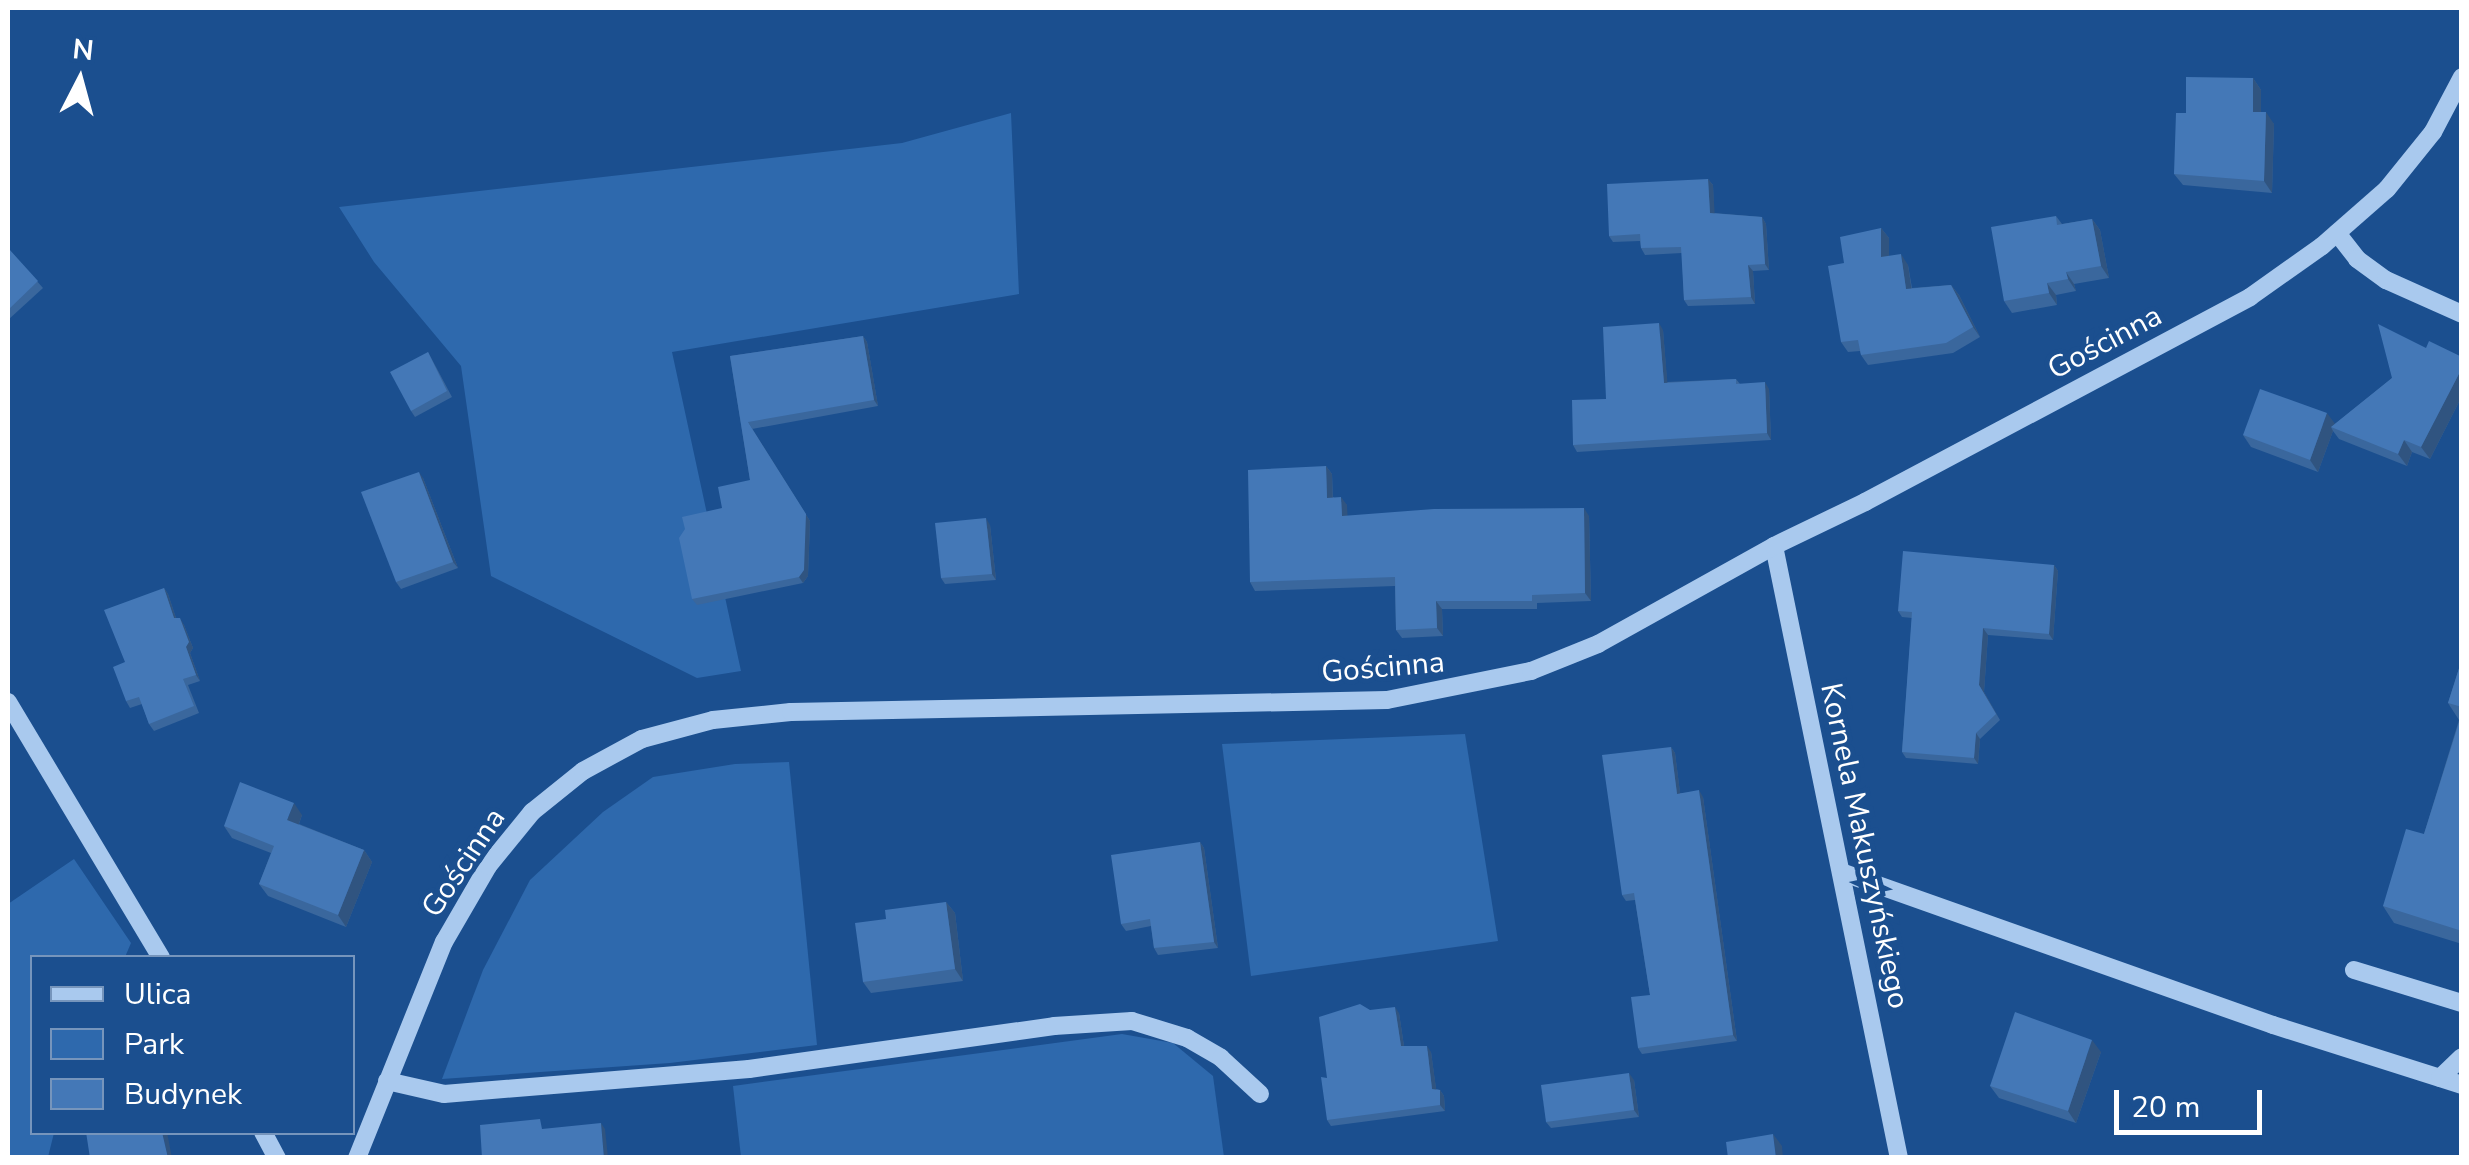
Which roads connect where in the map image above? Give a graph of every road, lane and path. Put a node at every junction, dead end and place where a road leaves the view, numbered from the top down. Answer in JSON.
{"nodes":[{"id":1,"x":2462,"y":77,"type":"edge"},
{"id":2,"x":2337,"y":233,"type":"junction"},
{"id":3,"x":2462,"y":314,"type":"edge"},
{"id":4,"x":1774,"y":546,"type":"junction"},
{"id":5,"x":8,"y":702,"type":"edge"},
{"id":6,"x":1841,"y":872,"type":"junction"},
{"id":7,"x":159,"y":955,"type":"edge"},
{"id":8,"x":2354,"y":970,"type":"dead end"},
{"id":9,"x":2462,"y":1003,"type":"edge"},
{"id":10,"x":2462,"y":1057,"type":"edge"},
{"id":11,"x":2440,"y":1078,"type":"junction"},
{"id":12,"x":387,"y":1082,"type":"junction"},
{"id":13,"x":2462,"y":1085,"type":"edge"},
{"id":14,"x":1260,"y":1094,"type":"dead end"},
{"id":15,"x":265,"y":1135,"type":"edge"},
{"id":16,"x":278,"y":1158,"type":"edge"},
{"id":17,"x":357,"y":1158,"type":"edge"},
{"id":18,"x":1900,"y":1158,"type":"edge"}],
"edges":[{"from":1,"to":2,"type":"street","name":"Gościnna"},
{"from":2,"to":3,"type":"street"},
{"from":2,"to":4,"type":"street","name":"Gościnna"},
{"from":4,"to":6,"type":"street","name":"Kornela Makuszyńskiego"},
{"from":4,"to":12,"type":"street","name":"Gościnna"},
{"from":5,"to":7,"type":"street"},
{"from":6,"to":11,"type":"street"},
{"from":6,"to":18,"type":"street","name":"Kornela Makuszyńskiego"},
{"from":8,"to":9,"type":"street"},
{"from":10,"to":11,"type":"street"},
{"from":11,"to":13,"type":"street"},
{"from":12,"to":14,"type":"street"},
{"from":12,"to":17,"type":"street","name":"Gościnna"},
{"from":15,"to":16,"type":"street"}]}
